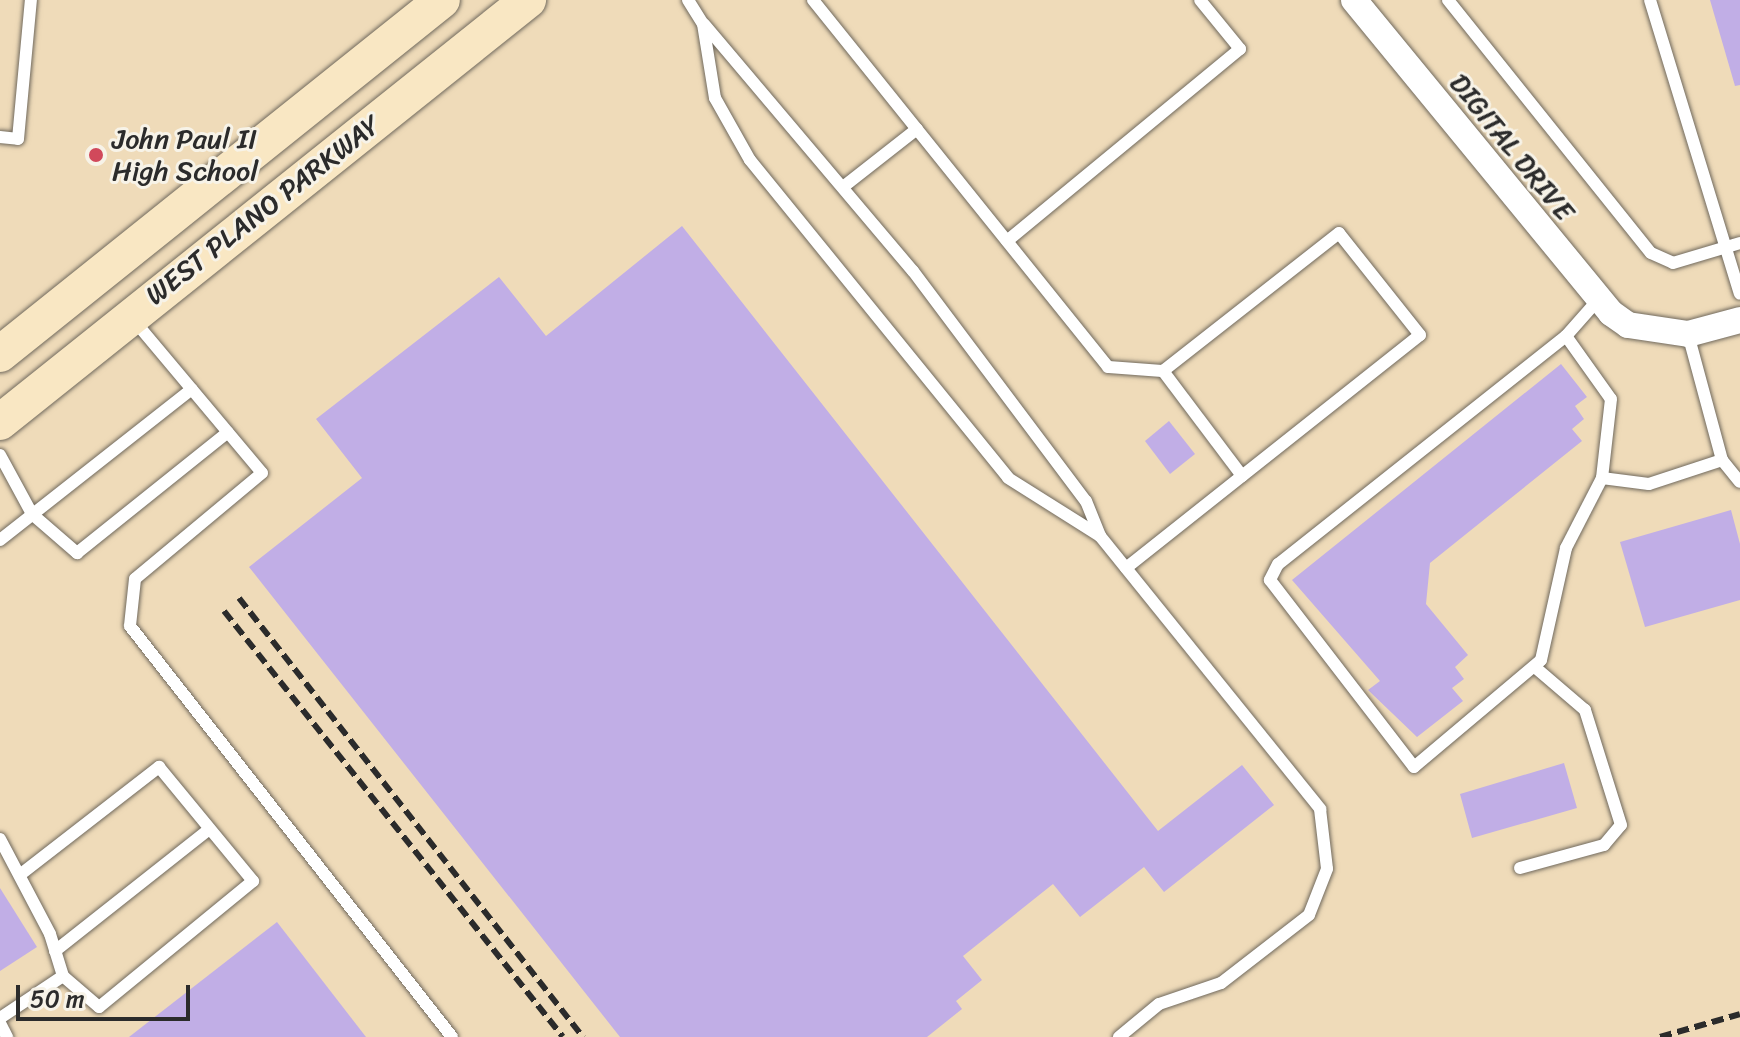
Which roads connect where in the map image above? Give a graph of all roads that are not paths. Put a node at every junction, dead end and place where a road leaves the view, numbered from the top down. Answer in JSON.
{"nodes":[{"id":1,"x":31,"y":0,"type":"edge"},
{"id":2,"x":442,"y":0,"type":"edge"},
{"id":3,"x":528,"y":0,"type":"edge"},
{"id":4,"x":688,"y":0,"type":"edge"},
{"id":5,"x":813,"y":0,"type":"edge"},
{"id":6,"x":1200,"y":0,"type":"edge"},
{"id":7,"x":1354,"y":0,"type":"edge"},
{"id":8,"x":1448,"y":0,"type":"edge"},
{"id":9,"x":1650,"y":0,"type":"edge"},
{"id":10,"x":703,"y":24,"type":"junction"},
{"id":11,"x":917,"y":129,"type":"junction"},
{"id":12,"x":0,"y":137,"type":"edge"},
{"id":13,"x":843,"y":187,"type":"junction"},
{"id":14,"x":1007,"y":241,"type":"junction"},
{"id":15,"x":1740,"y":243,"type":"edge"},
{"id":16,"x":1722,"y":248,"type":"junction"},
{"id":17,"x":100,"y":272,"type":"junction"},
{"id":18,"x":1740,"y":294,"type":"edge"},
{"id":19,"x":1597,"y":301,"type":"junction"},
{"id":20,"x":130,"y":315,"type":"junction"},
{"id":21,"x":1740,"y":320,"type":"edge"},
{"id":22,"x":1688,"y":334,"type":"junction"},
{"id":23,"x":1566,"y":336,"type":"junction"},
{"id":24,"x":0,"y":354,"type":"edge"},
{"id":25,"x":1163,"y":371,"type":"junction"},
{"id":26,"x":192,"y":389,"type":"junction"},
{"id":27,"x":0,"y":422,"type":"edge"},
{"id":28,"x":228,"y":432,"type":"junction"},
{"id":29,"x":0,"y":455,"type":"edge"},
{"id":30,"x":1722,"y":460,"type":"junction"},
{"id":31,"x":1242,"y":476,"type":"junction"},
{"id":32,"x":1602,"y":478,"type":"junction"},
{"id":33,"x":1740,"y":482,"type":"edge"},
{"id":34,"x":32,"y":514,"type":"junction"},
{"id":35,"x":1100,"y":536,"type":"junction"},
{"id":36,"x":0,"y":540,"type":"edge"},
{"id":37,"x":1126,"y":568,"type":"junction"},
{"id":38,"x":1536,"y":668,"type":"junction"},
{"id":39,"x":208,"y":830,"type":"junction"},
{"id":40,"x":0,"y":839,"type":"edge"},
{"id":41,"x":1520,"y":868,"type":"dead end"},
{"id":42,"x":21,"y":874,"type":"junction"},
{"id":43,"x":55,"y":951,"type":"junction"},
{"id":44,"x":63,"y":976,"type":"junction"},
{"id":45,"x":0,"y":1020,"type":"edge"},
{"id":46,"x":7,"y":1037,"type":"edge"},
{"id":47,"x":452,"y":1037,"type":"edge"},
{"id":48,"x":1119,"y":1037,"type":"edge"}],
"edges":[{"from":1,"to":12,"type":"lane"},
{"from":2,"to":17,"type":"main road","name":"WEST PLANO PARKWAY"},
{"from":3,"to":20,"type":"main road","name":"WEST PLANO PARKWAY"},
{"from":4,"to":10,"type":"lane"},
{"from":5,"to":11,"type":"lane"},
{"from":6,"to":14,"type":"lane"},
{"from":7,"to":19,"type":"street","name":"DIGITAL DRIVE"},
{"from":8,"to":16,"type":"lane"},
{"from":9,"to":16,"type":"lane"},
{"from":10,"to":13,"type":"lane"},
{"from":10,"to":35,"type":"lane"},
{"from":11,"to":13,"type":"lane"},
{"from":11,"to":14,"type":"lane"},
{"from":13,"to":35,"type":"lane"},
{"from":14,"to":25,"type":"lane"},
{"from":15,"to":16,"type":"lane"},
{"from":16,"to":18,"type":"lane"},
{"from":17,"to":20,"type":"main road"},
{"from":17,"to":24,"type":"main road","name":"WEST PLANO PARKWAY"},
{"from":19,"to":22,"type":"street","name":"DIGITAL DRIVE"},
{"from":19,"to":23,"type":"lane"},
{"from":20,"to":26,"type":"lane"},
{"from":20,"to":27,"type":"main road","name":"WEST PLANO PARKWAY"},
{"from":21,"to":22,"type":"street"},
{"from":22,"to":30,"type":"lane"},
{"from":23,"to":32,"type":"lane"},
{"from":23,"to":38,"type":"lane"},
{"from":25,"to":31,"type":"lane"},
{"from":25,"to":31,"type":"lane"},
{"from":26,"to":28,"type":"lane"},
{"from":26,"to":34,"type":"lane"},
{"from":28,"to":34,"type":"lane"},
{"from":28,"to":47,"type":"lane"},
{"from":29,"to":34,"type":"lane"},
{"from":30,"to":32,"type":"lane"},
{"from":30,"to":33,"type":"lane"},
{"from":31,"to":37,"type":"lane"},
{"from":32,"to":38,"type":"lane"},
{"from":34,"to":36,"type":"lane"},
{"from":35,"to":37,"type":"lane"},
{"from":37,"to":48,"type":"lane"},
{"from":38,"to":41,"type":"lane"},
{"from":39,"to":42,"type":"lane"},
{"from":39,"to":43,"type":"lane"},
{"from":39,"to":44,"type":"lane"},
{"from":40,"to":42,"type":"lane"},
{"from":42,"to":43,"type":"lane"},
{"from":43,"to":44,"type":"lane"},
{"from":44,"to":45,"type":"lane"},
{"from":45,"to":46,"type":"lane"}]}
